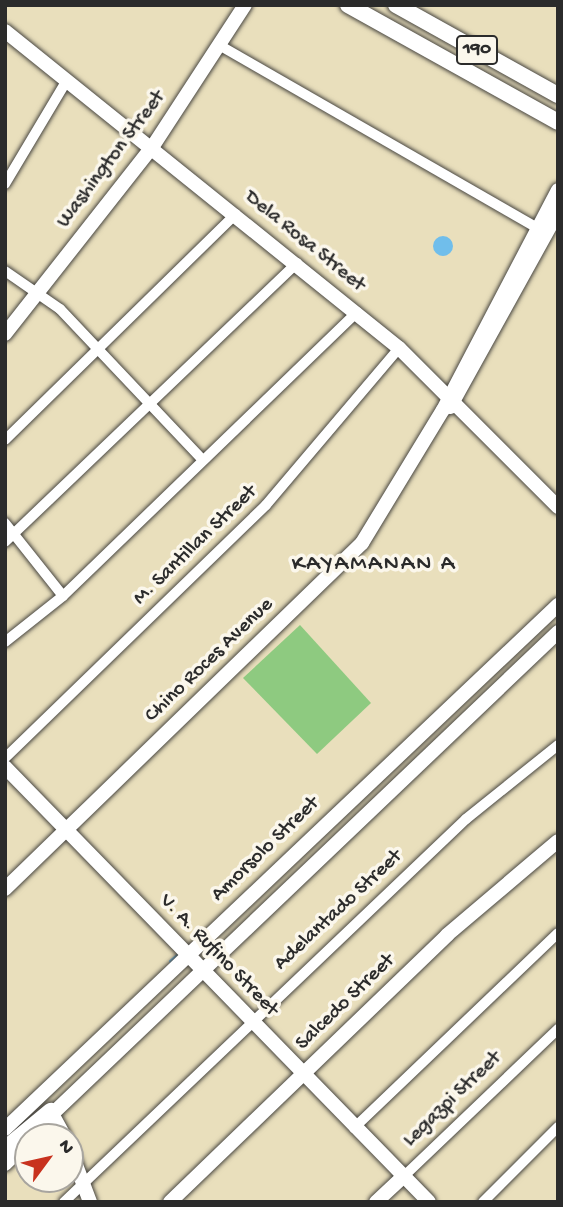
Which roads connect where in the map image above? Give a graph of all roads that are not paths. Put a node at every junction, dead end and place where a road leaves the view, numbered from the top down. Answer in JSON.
{"nodes":[{"id":1,"x":245,"y":5,"type":"edge"},
{"id":2,"x":348,"y":5,"type":"edge"},
{"id":3,"x":397,"y":5,"type":"edge"},
{"id":4,"x":6,"y":35,"type":"edge"},
{"id":5,"x":219,"y":44,"type":"junction"},
{"id":6,"x":67,"y":80,"type":"junction"},
{"id":7,"x":558,"y":95,"type":"edge"},
{"id":8,"x":558,"y":122,"type":"edge"},
{"id":9,"x":153,"y":146,"type":"junction"},
{"id":10,"x":5,"y":184,"type":"edge"},
{"id":11,"x":558,"y":190,"type":"edge"},
{"id":12,"x":558,"y":212,"type":"edge"},
{"id":13,"x":236,"y":214,"type":"junction"},
{"id":14,"x":547,"y":234,"type":"edge"},
{"id":15,"x":297,"y":263,"type":"junction"},
{"id":16,"x":5,"y":271,"type":"edge"},
{"id":17,"x":38,"y":292,"type":"junction"},
{"id":18,"x":357,"y":312,"type":"junction"},
{"id":19,"x":5,"y":334,"type":"edge"},
{"id":20,"x":100,"y":348,"type":"junction"},
{"id":21,"x":399,"y":348,"type":"junction"},
{"id":22,"x":451,"y":396,"type":"junction"},
{"id":23,"x":152,"y":404,"type":"junction"},
{"id":24,"x":5,"y":440,"type":"edge"},
{"id":25,"x":204,"y":460,"type":"junction"},
{"id":26,"x":558,"y":507,"type":"edge"},
{"id":27,"x":5,"y":523,"type":"edge"},
{"id":28,"x":14,"y":535,"type":"junction"},
{"id":29,"x":5,"y":542,"type":"edge"},
{"id":30,"x":63,"y":596,"type":"junction"},
{"id":31,"x":558,"y":605,"type":"edge"},
{"id":32,"x":558,"y":632,"type":"edge"},
{"id":33,"x":5,"y":642,"type":"edge"},
{"id":34,"x":558,"y":745,"type":"edge"},
{"id":35,"x":5,"y":758,"type":"edge"},
{"id":36,"x":5,"y":766,"type":"edge"},
{"id":37,"x":66,"y":830,"type":"junction"},
{"id":38,"x":558,"y":841,"type":"edge"},
{"id":39,"x":5,"y":889,"type":"edge"},
{"id":40,"x":558,"y":933,"type":"edge"},
{"id":41,"x":188,"y":954,"type":"junction"},
{"id":42,"x":203,"y":971,"type":"junction"},
{"id":43,"x":252,"y":1021,"type":"junction"},
{"id":44,"x":558,"y":1029,"type":"edge"},
{"id":45,"x":303,"y":1075,"type":"junction"},
{"id":46,"x":51,"y":1112,"type":"junction"},
{"id":47,"x":43,"y":1123,"type":"edge"},
{"id":48,"x":57,"y":1123,"type":"edge"},
{"id":49,"x":558,"y":1127,"type":"edge"},
{"id":50,"x":354,"y":1128,"type":"junction"},
{"id":51,"x":5,"y":1129,"type":"edge"},
{"id":52,"x":5,"y":1150,"type":"edge"},
{"id":53,"x":402,"y":1178,"type":"junction"},
{"id":54,"x":84,"y":1182,"type":"edge"},
{"id":55,"x":170,"y":1202,"type":"edge"},
{"id":56,"x":376,"y":1202,"type":"edge"},
{"id":57,"x":429,"y":1202,"type":"edge"},
{"id":58,"x":483,"y":1202,"type":"edge"}],
"edges":[{"from":1,"to":5,"type":"street","name":"Washington Street"},
{"from":2,"to":8,"type":"main road","number":"190"},
{"from":3,"to":7,"type":"main road","number":"190"},
{"from":4,"to":6,"type":"street","name":"Dela Rosa Street"},
{"from":5,"to":9,"type":"street","name":"Washington Street"},
{"from":5,"to":14,"type":"street"},
{"from":6,"to":9,"type":"street","name":"Dela Rosa Street"},
{"from":6,"to":10,"type":"street"},
{"from":9,"to":13,"type":"street","name":"Dela Rosa Street"},
{"from":9,"to":17,"type":"street","name":"Washington Street"},
{"from":11,"to":14,"type":"street","name":"Chino Roces Avenue"},
{"from":12,"to":14,"type":"street","name":"Chino Roces Avenue"},
{"from":13,"to":15,"type":"street","name":"Dela Rosa Street"},
{"from":13,"to":20,"type":"street"},
{"from":14,"to":22,"type":"street","name":"Chino Roces Avenue"},
{"from":15,"to":18,"type":"street","name":"Dela Rosa Street"},
{"from":15,"to":23,"type":"street"},
{"from":16,"to":17,"type":"street"},
{"from":17,"to":19,"type":"street","name":"Washington Street"},
{"from":17,"to":20,"type":"street"},
{"from":18,"to":21,"type":"street","name":"Dela Rosa Street"},
{"from":18,"to":25,"type":"street"},
{"from":20,"to":23,"type":"street"},
{"from":20,"to":24,"type":"street"},
{"from":21,"to":22,"type":"street","name":"Dela Rosa Street"},
{"from":21,"to":35,"type":"street","name":"M. Santillan Street"},
{"from":22,"to":26,"type":"street","name":"Dela Rosa Street"},
{"from":22,"to":37,"type":"street","name":"Chino Roces Avenue"},
{"from":23,"to":25,"type":"street"},
{"from":23,"to":28,"type":"street"},
{"from":25,"to":30,"type":"street"},
{"from":27,"to":28,"type":"street"},
{"from":28,"to":29,"type":"street"},
{"from":28,"to":30,"type":"street"},
{"from":30,"to":33,"type":"street"},
{"from":31,"to":41,"type":"street","name":"Amorsolo Street"},
{"from":32,"to":42,"type":"street","name":"Amorsolo Street"},
{"from":34,"to":43,"type":"street","name":"Adelantado Street"},
{"from":36,"to":37,"type":"street","name":"V. A. Rufino Street"},
{"from":37,"to":39,"type":"street","name":"Chino Roces Avenue"},
{"from":37,"to":41,"type":"street","name":"V. A. Rufino Street"},
{"from":38,"to":45,"type":"street","name":"Salcedo Street"},
{"from":40,"to":50,"type":"street"},
{"from":41,"to":42,"type":"street","name":"V. A. Rufino Street"},
{"from":41,"to":51,"type":"street","name":"Amorsolo Street"},
{"from":42,"to":43,"type":"street","name":"V. A. Rufino Street"},
{"from":42,"to":46,"type":"street","name":"Amorsolo Street"},
{"from":43,"to":45,"type":"street","name":"V. A. Rufino Street"},
{"from":43,"to":54,"type":"street","name":"Adelantado Street"},
{"from":44,"to":53,"type":"street","name":"Legazpi Street"},
{"from":45,"to":50,"type":"street","name":"V. A. Rufino Street"},
{"from":45,"to":55,"type":"street","name":"Salcedo Street"},
{"from":46,"to":47,"type":"street","name":"Amorsolo Street"},
{"from":46,"to":48,"type":"street"},
{"from":46,"to":52,"type":"highway"},
{"from":49,"to":58,"type":"street"},
{"from":50,"to":53,"type":"street","name":"V. A. Rufino Street"},
{"from":53,"to":56,"type":"street","name":"Legazpi Street"},
{"from":53,"to":57,"type":"street","name":"V. A. Rufino Street"}]}
